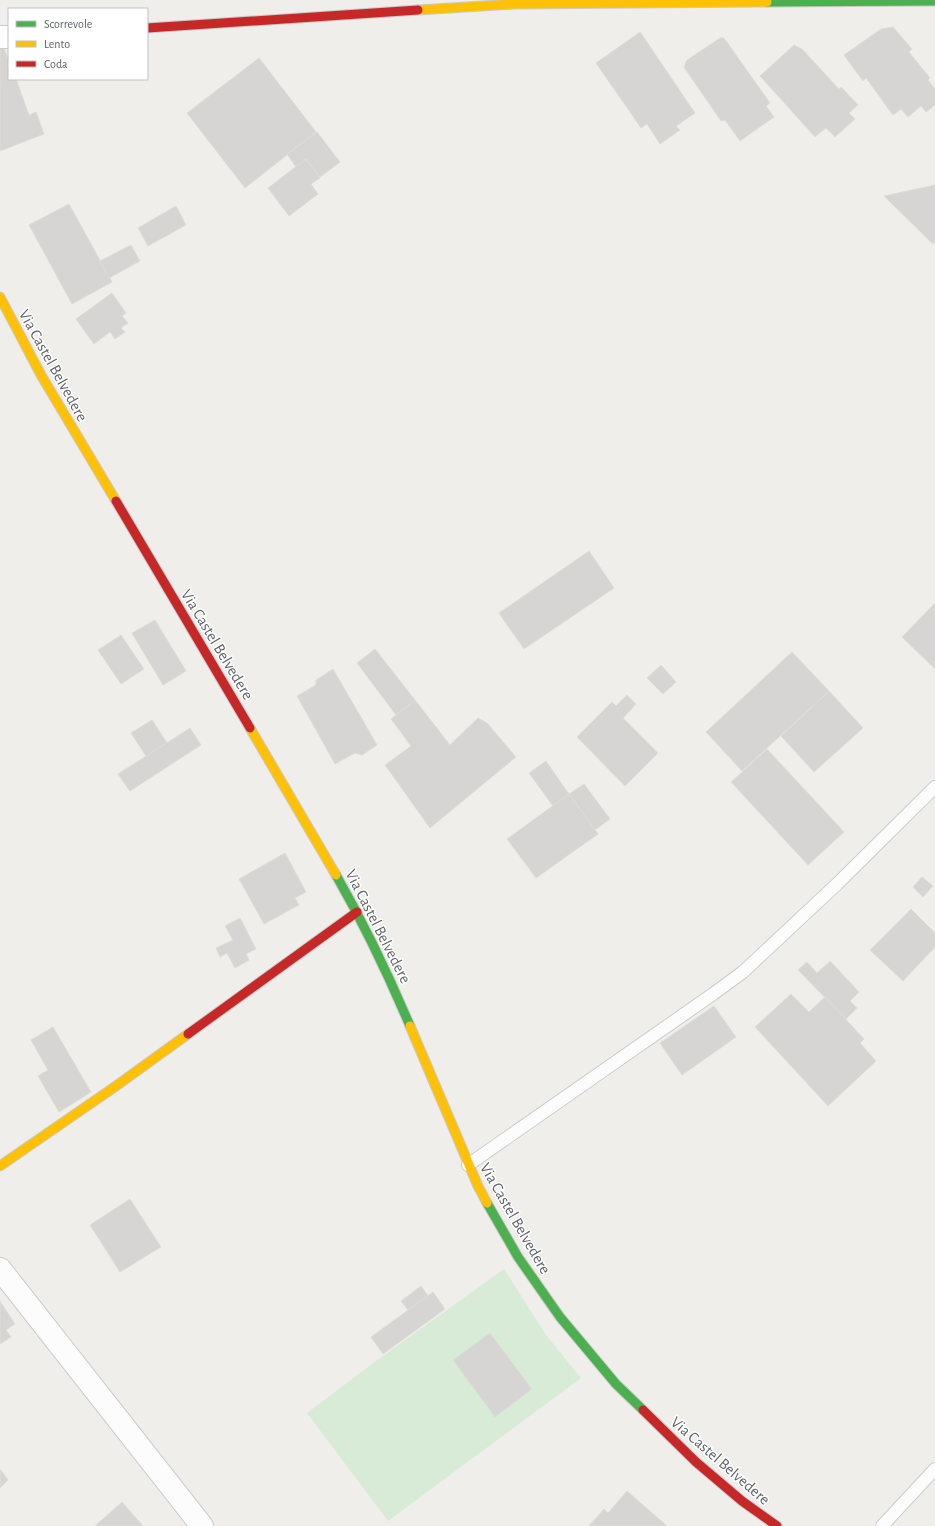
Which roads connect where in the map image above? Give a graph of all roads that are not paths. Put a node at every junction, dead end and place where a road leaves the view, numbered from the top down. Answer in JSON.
{"nodes":[{"id":1,"x":935,"y":1,"type":"edge"},
{"id":2,"x":148,"y":28,"type":"edge"},
{"id":3,"x":0,"y":297,"type":"edge"},
{"id":4,"x":935,"y":787,"type":"edge"},
{"id":5,"x":357,"y":912,"type":"junction"},
{"id":6,"x":468,"y":1165,"type":"junction"},
{"id":7,"x":0,"y":1166,"type":"edge"},
{"id":8,"x":0,"y":1270,"type":"edge"},
{"id":9,"x":935,"y":1469,"type":"edge"},
{"id":10,"x":202,"y":1526,"type":"edge"},
{"id":11,"x":777,"y":1526,"type":"edge"},
{"id":12,"x":882,"y":1526,"type":"edge"}],
"edges":[{"from":1,"to":2,"type":"street"},
{"from":3,"to":5,"type":"street","name":"Via Castel Belvedere"},
{"from":4,"to":6,"type":"lane"},
{"from":5,"to":6,"type":"street","name":"Via Castel Belvedere"},
{"from":5,"to":7,"type":"street"},
{"from":6,"to":11,"type":"street","name":"Via Castel Belvedere"},
{"from":8,"to":10,"type":"street"},
{"from":9,"to":12,"type":"lane"}]}
